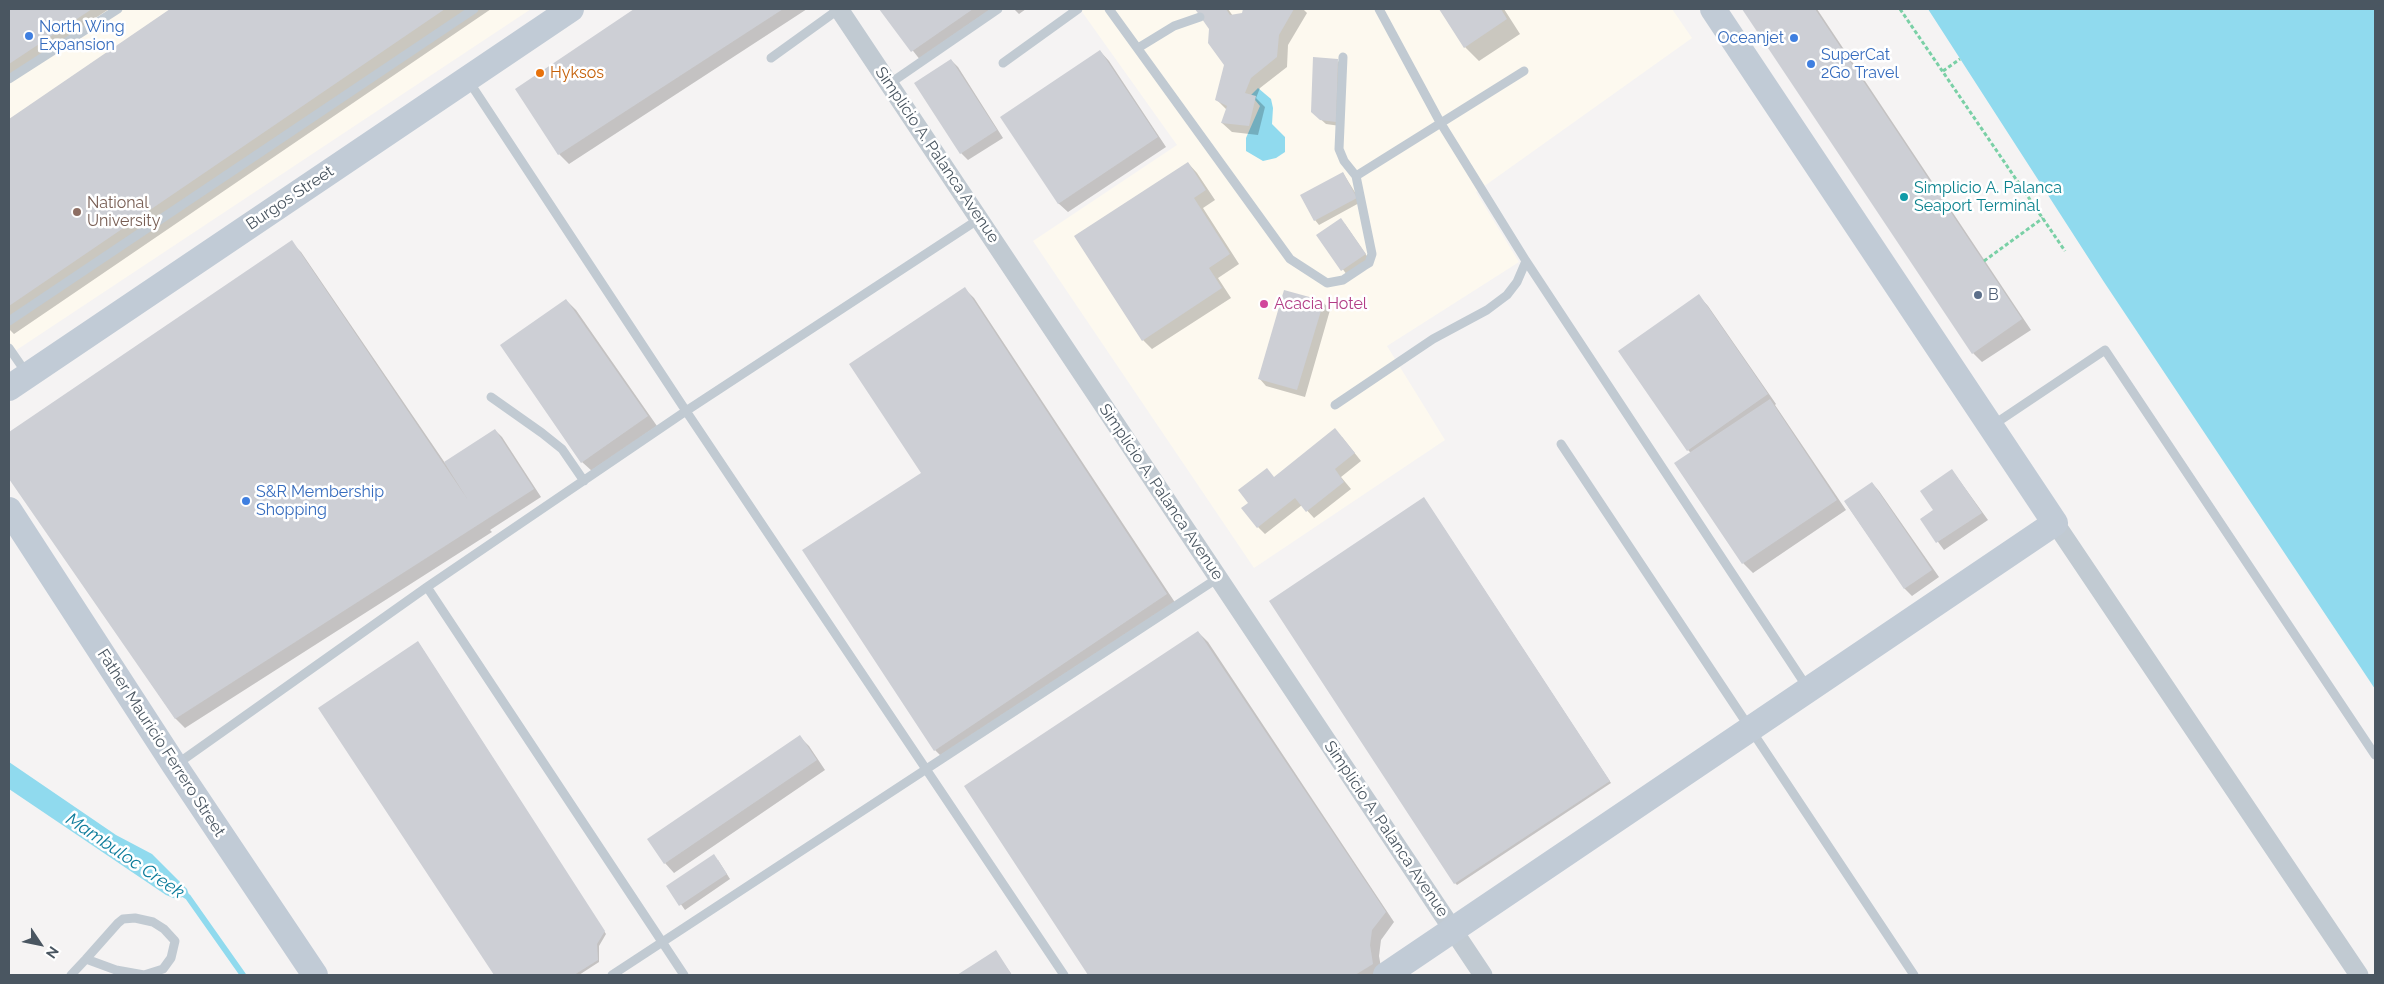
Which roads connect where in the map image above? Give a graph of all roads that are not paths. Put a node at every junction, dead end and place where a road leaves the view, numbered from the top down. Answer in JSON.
{"nodes":[{"id":1,"x":118,"y":9,"type":"edge"},
{"id":2,"x":474,"y":9,"type":"edge"},
{"id":3,"x":571,"y":9,"type":"edge"},
{"id":4,"x":839,"y":9,"type":"edge"},
{"id":5,"x":998,"y":9,"type":"edge"},
{"id":6,"x":1078,"y":9,"type":"edge"},
{"id":7,"x":1109,"y":9,"type":"edge"},
{"id":8,"x":1379,"y":9,"type":"edge"},
{"id":9,"x":1713,"y":9,"type":"edge"},
{"id":10,"x":1200,"y":17,"type":"dead end"},
{"id":11,"x":1138,"y":48,"type":"junction"},
{"id":12,"x":1343,"y":57,"type":"dead end"},
{"id":13,"x":771,"y":58,"type":"dead end"},
{"id":14,"x":1003,"y":63,"type":"dead end"},
{"id":15,"x":1524,"y":71,"type":"dead end"},
{"id":16,"x":467,"y":78,"type":"junction"},
{"id":17,"x":9,"y":79,"type":"edge"},
{"id":18,"x":890,"y":84,"type":"junction"},
{"id":19,"x":1440,"y":122,"type":"junction"},
{"id":20,"x":1356,"y":176,"type":"junction"},
{"id":21,"x":979,"y":219,"type":"junction"},
{"id":22,"x":1526,"y":261,"type":"junction"},
{"id":23,"x":9,"y":321,"type":"edge"},
{"id":24,"x":9,"y":348,"type":"edge"},
{"id":25,"x":18,"y":382,"type":"edge"},
{"id":26,"x":491,"y":397,"type":"dead end"},
{"id":27,"x":1335,"y":406,"type":"dead end"},
{"id":28,"x":686,"y":412,"type":"junction"},
{"id":29,"x":1991,"y":427,"type":"junction"},
{"id":30,"x":1561,"y":444,"type":"dead end"},
{"id":31,"x":584,"y":481,"type":"junction"},
{"id":32,"x":9,"y":510,"type":"edge"},
{"id":33,"x":2055,"y":523,"type":"junction"},
{"id":34,"x":1218,"y":578,"type":"junction"},
{"id":35,"x":427,"y":587,"type":"junction"},
{"id":36,"x":1810,"y":691,"type":"junction"},
{"id":37,"x":1750,"y":731,"type":"junction"},
{"id":38,"x":2375,"y":755,"type":"edge"},
{"id":39,"x":175,"y":766,"type":"junction"},
{"id":40,"x":926,"y":768,"type":"junction"},
{"id":41,"x":1453,"y":930,"type":"junction"},
{"id":42,"x":662,"y":942,"type":"junction"},
{"id":43,"x":86,"y":958,"type":"junction"},
{"id":44,"x":71,"y":975,"type":"edge"},
{"id":45,"x":316,"y":975,"type":"edge"},
{"id":46,"x":612,"y":975,"type":"edge"},
{"id":47,"x":684,"y":975,"type":"edge"},
{"id":48,"x":1064,"y":975,"type":"edge"},
{"id":49,"x":1386,"y":975,"type":"edge"},
{"id":50,"x":1483,"y":975,"type":"edge"},
{"id":51,"x":1914,"y":975,"type":"edge"},
{"id":52,"x":2359,"y":975,"type":"edge"}],
"edges":[{"from":1,"to":17,"type":"lane"},
{"from":2,"to":23,"type":"lane"},
{"from":3,"to":16,"type":"street","name":"Burgos Street"},
{"from":4,"to":13,"type":"lane"},
{"from":4,"to":18,"type":"street","name":"Simplicio A. Palanca Avenue"},
{"from":5,"to":18,"type":"lane"},
{"from":6,"to":14,"type":"lane"},
{"from":7,"to":11,"type":"lane"},
{"from":8,"to":19,"type":"lane"},
{"from":9,"to":29,"type":"street"},
{"from":10,"to":11,"type":"lane"},
{"from":11,"to":20,"type":"lane"},
{"from":12,"to":20,"type":"lane"},
{"from":15,"to":19,"type":"lane"},
{"from":16,"to":25,"type":"street","name":"Burgos Street"},
{"from":16,"to":28,"type":"lane"},
{"from":18,"to":21,"type":"street","name":"Simplicio A. Palanca Avenue"},
{"from":19,"to":20,"type":"lane"},
{"from":19,"to":22,"type":"lane"},
{"from":21,"to":28,"type":"lane"},
{"from":21,"to":34,"type":"street","name":"Simplicio A. Palanca Avenue"},
{"from":22,"to":27,"type":"lane"},
{"from":22,"to":36,"type":"lane"},
{"from":24,"to":25,"type":"lane"},
{"from":26,"to":31,"type":"lane"},
{"from":28,"to":31,"type":"lane"},
{"from":28,"to":40,"type":"lane"},
{"from":29,"to":33,"type":"street"},
{"from":29,"to":38,"type":"lane"},
{"from":30,"to":37,"type":"lane"},
{"from":31,"to":35,"type":"lane"},
{"from":32,"to":39,"type":"street","name":"Father Mauricio Ferrero Street"},
{"from":33,"to":36,"type":"street"},
{"from":33,"to":52,"type":"street"},
{"from":34,"to":40,"type":"lane"},
{"from":34,"to":41,"type":"street","name":"Simplicio A. Palanca Avenue"},
{"from":35,"to":39,"type":"lane"},
{"from":35,"to":42,"type":"lane"},
{"from":36,"to":37,"type":"street"},
{"from":37,"to":41,"type":"street"},
{"from":37,"to":51,"type":"lane"},
{"from":39,"to":45,"type":"street","name":"Father Mauricio Ferrero Street"},
{"from":40,"to":42,"type":"lane"},
{"from":40,"to":48,"type":"lane"},
{"from":41,"to":49,"type":"street"},
{"from":41,"to":50,"type":"street","name":"Simplicio A. Palanca Avenue"},
{"from":42,"to":46,"type":"lane"},
{"from":42,"to":47,"type":"lane"},
{"from":43,"to":43,"type":"lane"},
{"from":43,"to":44,"type":"lane"}]}
